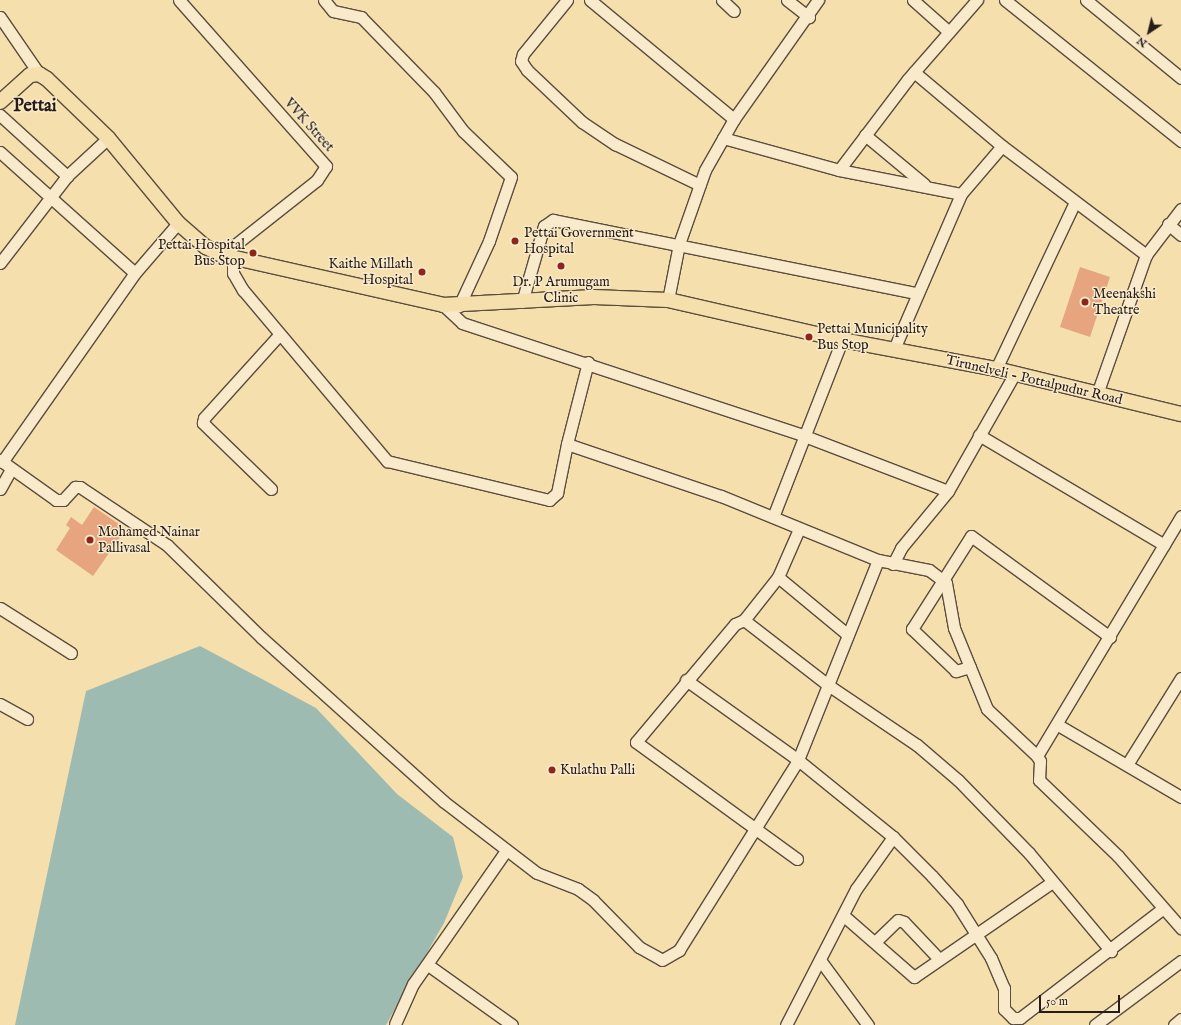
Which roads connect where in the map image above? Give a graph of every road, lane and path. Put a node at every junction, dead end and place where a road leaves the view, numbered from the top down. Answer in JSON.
{"nodes":[{"id":1,"x":179,"y":0,"type":"edge"},
{"id":2,"x":324,"y":0,"type":"edge"},
{"id":3,"x":567,"y":0,"type":"edge"},
{"id":4,"x":590,"y":0,"type":"edge"},
{"id":5,"x":722,"y":0,"type":"edge"},
{"id":6,"x":787,"y":0,"type":"edge"},
{"id":7,"x":818,"y":0,"type":"edge"},
{"id":8,"x":914,"y":0,"type":"edge"},
{"id":9,"x":977,"y":0,"type":"edge"},
{"id":10,"x":1005,"y":0,"type":"edge"},
{"id":11,"x":1086,"y":0,"type":"edge"},
{"id":12,"x":734,"y":11,"type":"dead end"},
{"id":13,"x":0,"y":17,"type":"edge"},
{"id":14,"x":809,"y":17,"type":"junction"},
{"id":15,"x":949,"y":32,"type":"junction"},
{"id":16,"x":914,"y":72,"type":"junction"},
{"id":17,"x":39,"y":74,"type":"junction"},
{"id":18,"x":1181,"y":78,"type":"edge"},
{"id":19,"x":0,"y":102,"type":"edge"},
{"id":20,"x":0,"y":115,"type":"edge"},
{"id":21,"x":734,"y":119,"type":"junction"},
{"id":22,"x":864,"y":135,"type":"junction"},
{"id":23,"x":108,"y":138,"type":"junction"},
{"id":24,"x":723,"y":138,"type":"junction"},
{"id":25,"x":1181,"y":141,"type":"edge"},
{"id":26,"x":1002,"y":146,"type":"junction"},
{"id":27,"x":0,"y":152,"type":"edge"},
{"id":28,"x":839,"y":170,"type":"junction"},
{"id":29,"x":67,"y":176,"type":"junction"},
{"id":30,"x":700,"y":185,"type":"junction"},
{"id":31,"x":925,"y":185,"type":"junction"},
{"id":32,"x":961,"y":194,"type":"junction"},
{"id":33,"x":48,"y":198,"type":"junction"},
{"id":34,"x":1075,"y":202,"type":"junction"},
{"id":35,"x":1181,"y":209,"type":"edge"},
{"id":36,"x":178,"y":223,"type":"junction"},
{"id":37,"x":1168,"y":224,"type":"junction"},
{"id":38,"x":1181,"y":235,"type":"edge"},
{"id":39,"x":680,"y":244,"type":"junction"},
{"id":40,"x":1146,"y":255,"type":"junction"},
{"id":41,"x":2,"y":256,"type":"edge"},
{"id":42,"x":228,"y":256,"type":"junction"},
{"id":43,"x":135,"y":273,"type":"junction"},
{"id":44,"x":916,"y":293,"type":"junction"},
{"id":45,"x":668,"y":300,"type":"junction"},
{"id":46,"x":522,"y":302,"type":"junction"},
{"id":47,"x":443,"y":305,"type":"junction"},
{"id":48,"x":459,"y":306,"type":"junction"},
{"id":49,"x":279,"y":335,"type":"junction"},
{"id":50,"x":842,"y":340,"type":"junction"},
{"id":51,"x":894,"y":349,"type":"junction"},
{"id":52,"x":588,"y":362,"type":"junction"},
{"id":53,"x":996,"y":369,"type":"junction"},
{"id":54,"x":1014,"y":375,"type":"junction"},
{"id":55,"x":1096,"y":394,"type":"junction"},
{"id":56,"x":1181,"y":414,"type":"edge"},
{"id":57,"x":979,"y":435,"type":"junction"},
{"id":58,"x":802,"y":436,"type":"junction"},
{"id":59,"x":566,"y":444,"type":"junction"},
{"id":60,"x":5,"y":464,"type":"edge"},
{"id":61,"x":0,"y":489,"type":"edge"},
{"id":62,"x":271,"y":489,"type":"dead end"},
{"id":63,"x":948,"y":490,"type":"junction"},
{"id":64,"x":1181,"y":516,"type":"edge"},
{"id":65,"x":773,"y":517,"type":"junction"},
{"id":66,"x":799,"y":529,"type":"junction"},
{"id":67,"x":1164,"y":545,"type":"junction"},
{"id":68,"x":878,"y":560,"type":"junction"},
{"id":69,"x":893,"y":564,"type":"junction"},
{"id":70,"x":778,"y":577,"type":"junction"},
{"id":71,"x":943,"y":577,"type":"junction"},
{"id":72,"x":0,"y":608,"type":"edge"},
{"id":73,"x":744,"y":620,"type":"junction"},
{"id":74,"x":847,"y":634,"type":"junction"},
{"id":75,"x":1110,"y":637,"type":"junction"},
{"id":76,"x":71,"y":653,"type":"dead end"},
{"id":77,"x":970,"y":667,"type":"junction"},
{"id":78,"x":1181,"y":678,"type":"edge"},
{"id":79,"x":686,"y":680,"type":"junction"},
{"id":80,"x":828,"y":685,"type":"junction"},
{"id":81,"x":0,"y":704,"type":"edge"},
{"id":82,"x":27,"y":719,"type":"dead end"},
{"id":83,"x":1058,"y":725,"type":"junction"},
{"id":84,"x":1037,"y":756,"type":"junction"},
{"id":85,"x":798,"y":760,"type":"junction"},
{"id":86,"x":1128,"y":763,"type":"junction"},
{"id":87,"x":1181,"y":797,"type":"edge"},
{"id":88,"x":754,"y":830,"type":"junction"},
{"id":89,"x":893,"y":837,"type":"junction"},
{"id":90,"x":505,"y":852,"type":"junction"},
{"id":91,"x":797,"y":859,"type":"dead end"},
{"id":92,"x":1052,"y":882,"type":"junction"},
{"id":93,"x":1162,"y":909,"type":"junction"},
{"id":94,"x":844,"y":916,"type":"junction"},
{"id":95,"x":1181,"y":928,"type":"edge"},
{"id":96,"x":975,"y":932,"type":"junction"},
{"id":97,"x":876,"y":941,"type":"junction"},
{"id":98,"x":1111,"y":951,"type":"junction"},
{"id":99,"x":939,"y":959,"type":"junction"},
{"id":100,"x":820,"y":960,"type":"junction"},
{"id":101,"x":1181,"y":961,"type":"edge"},
{"id":102,"x":428,"y":965,"type":"junction"},
{"id":103,"x":1181,"y":1019,"type":"edge"},
{"id":104,"x":1019,"y":1022,"type":"edge"},
{"id":105,"x":395,"y":1025,"type":"edge"},
{"id":106,"x":512,"y":1025,"type":"edge"},
{"id":107,"x":786,"y":1025,"type":"edge"},
{"id":108,"x":868,"y":1025,"type":"edge"},
{"id":109,"x":1095,"y":1025,"type":"edge"},
{"id":110,"x":1174,"y":1025,"type":"edge"}],
"edges":[{"from":1,"to":42,"type":"street","name":"VVK Street"},
{"from":2,"to":48,"type":"street"},
{"from":3,"to":30,"type":"street"},
{"from":4,"to":21,"type":"street"},
{"from":5,"to":12,"type":"street"},
{"from":6,"to":14,"type":"street"},
{"from":7,"to":14,"type":"street"},
{"from":8,"to":15,"type":"street"},
{"from":9,"to":15,"type":"street"},
{"from":10,"to":25,"type":"street"},
{"from":11,"to":18,"type":"street"},
{"from":13,"to":17,"type":"street"},
{"from":14,"to":21,"type":"street"},
{"from":15,"to":16,"type":"street"},
{"from":16,"to":22,"type":"street"},
{"from":16,"to":26,"type":"street"},
{"from":17,"to":19,"type":"main road"},
{"from":17,"to":23,"type":"main road","name":"Tirunelveli - Pottalpudur Road"},
{"from":20,"to":29,"type":"street"},
{"from":21,"to":24,"type":"street"},
{"from":22,"to":28,"type":"street"},
{"from":22,"to":31,"type":"street"},
{"from":23,"to":29,"type":"street"},
{"from":23,"to":36,"type":"main road","name":"Tirunelveli - Pottalpudur Road"},
{"from":24,"to":28,"type":"street"},
{"from":24,"to":30,"type":"street"},
{"from":26,"to":32,"type":"street"},
{"from":26,"to":34,"type":"street"},
{"from":27,"to":33,"type":"street"},
{"from":28,"to":31,"type":"street"},
{"from":29,"to":33,"type":"street"},
{"from":30,"to":39,"type":"street"},
{"from":31,"to":32,"type":"street"},
{"from":32,"to":44,"type":"street"},
{"from":33,"to":41,"type":"street"},
{"from":33,"to":43,"type":"street"},
{"from":34,"to":40,"type":"street"},
{"from":34,"to":53,"type":"street"},
{"from":35,"to":37,"type":"street"},
{"from":36,"to":42,"type":"main road","name":"Tirunelveli - Pottalpudur Road"},
{"from":36,"to":43,"type":"street"},
{"from":37,"to":38,"type":"street"},
{"from":37,"to":40,"type":"street"},
{"from":39,"to":44,"type":"street"},
{"from":39,"to":45,"type":"street"},
{"from":39,"to":46,"type":"street"},
{"from":40,"to":55,"type":"street"},
{"from":42,"to":47,"type":"main road","name":"Tirunelveli - Pottalpudur Road"},
{"from":42,"to":49,"type":"street"},
{"from":43,"to":60,"type":"street"},
{"from":44,"to":51,"type":"street"},
{"from":45,"to":46,"type":"main road","name":"Tirunelveli - Pottalpudur Road"},
{"from":45,"to":50,"type":"main road","name":"Tirunelveli - Pottalpudur Road"},
{"from":46,"to":48,"type":"main road","name":"Tirunelveli - Pottalpudur Road"},
{"from":47,"to":48,"type":"main road","name":"Tirunelveli - Pottalpudur Road"},
{"from":47,"to":52,"type":"street"},
{"from":49,"to":59,"type":"street"},
{"from":49,"to":62,"type":"street"},
{"from":50,"to":51,"type":"main road","name":"Tirunelveli - Pottalpudur Road"},
{"from":50,"to":58,"type":"street"},
{"from":51,"to":53,"type":"main road","name":"Tirunelveli - Pottalpudur Road"},
{"from":52,"to":58,"type":"street"},
{"from":52,"to":59,"type":"street"},
{"from":53,"to":54,"type":"main road","name":"Tirunelveli - Pottalpudur Road"},
{"from":54,"to":55,"type":"main road","name":"Tirunelveli - Pottalpudur Road"},
{"from":54,"to":57,"type":"street"},
{"from":55,"to":56,"type":"main road","name":"Tirunelveli - Pottalpudur Road"},
{"from":57,"to":63,"type":"street"},
{"from":57,"to":67,"type":"street"},
{"from":58,"to":63,"type":"street"},
{"from":58,"to":65,"type":"street"},
{"from":59,"to":65,"type":"street"},
{"from":60,"to":61,"type":"street"},
{"from":60,"to":90,"type":"street"},
{"from":63,"to":69,"type":"street"},
{"from":64,"to":67,"type":"street"},
{"from":65,"to":66,"type":"street"},
{"from":66,"to":68,"type":"street"},
{"from":66,"to":70,"type":"street"},
{"from":67,"to":75,"type":"street"},
{"from":68,"to":69,"type":"street"},
{"from":68,"to":74,"type":"street"},
{"from":69,"to":71,"type":"street"},
{"from":70,"to":73,"type":"street"},
{"from":70,"to":74,"type":"street"},
{"from":71,"to":75,"type":"street"},
{"from":71,"to":77,"type":"street"},
{"from":71,"to":77,"type":"street"},
{"from":72,"to":76,"type":"street"},
{"from":73,"to":79,"type":"street"},
{"from":73,"to":80,"type":"street"},
{"from":74,"to":80,"type":"street"},
{"from":75,"to":83,"type":"street"},
{"from":77,"to":84,"type":"street"},
{"from":78,"to":86,"type":"street"},
{"from":79,"to":85,"type":"street"},
{"from":79,"to":88,"type":"street"},
{"from":80,"to":85,"type":"street"},
{"from":80,"to":92,"type":"street"},
{"from":81,"to":82,"type":"street"},
{"from":83,"to":84,"type":"street"},
{"from":83,"to":86,"type":"street"},
{"from":84,"to":93,"type":"street"},
{"from":85,"to":88,"type":"street"},
{"from":85,"to":89,"type":"street"},
{"from":86,"to":87,"type":"street"},
{"from":88,"to":90,"type":"street"},
{"from":88,"to":91,"type":"street"},
{"from":89,"to":94,"type":"street"},
{"from":89,"to":96,"type":"street"},
{"from":90,"to":102,"type":"street"},
{"from":92,"to":96,"type":"street"},
{"from":92,"to":98,"type":"street"},
{"from":93,"to":95,"type":"street"},
{"from":93,"to":98,"type":"street"},
{"from":94,"to":97,"type":"street"},
{"from":94,"to":100,"type":"street"},
{"from":96,"to":99,"type":"street"},
{"from":96,"to":104,"type":"street"},
{"from":97,"to":99,"type":"street"},
{"from":97,"to":99,"type":"street"},
{"from":98,"to":104,"type":"street"},
{"from":100,"to":107,"type":"street"},
{"from":100,"to":108,"type":"street"},
{"from":101,"to":109,"type":"street"},
{"from":102,"to":105,"type":"street"},
{"from":102,"to":106,"type":"street"},
{"from":103,"to":110,"type":"street"}]}
